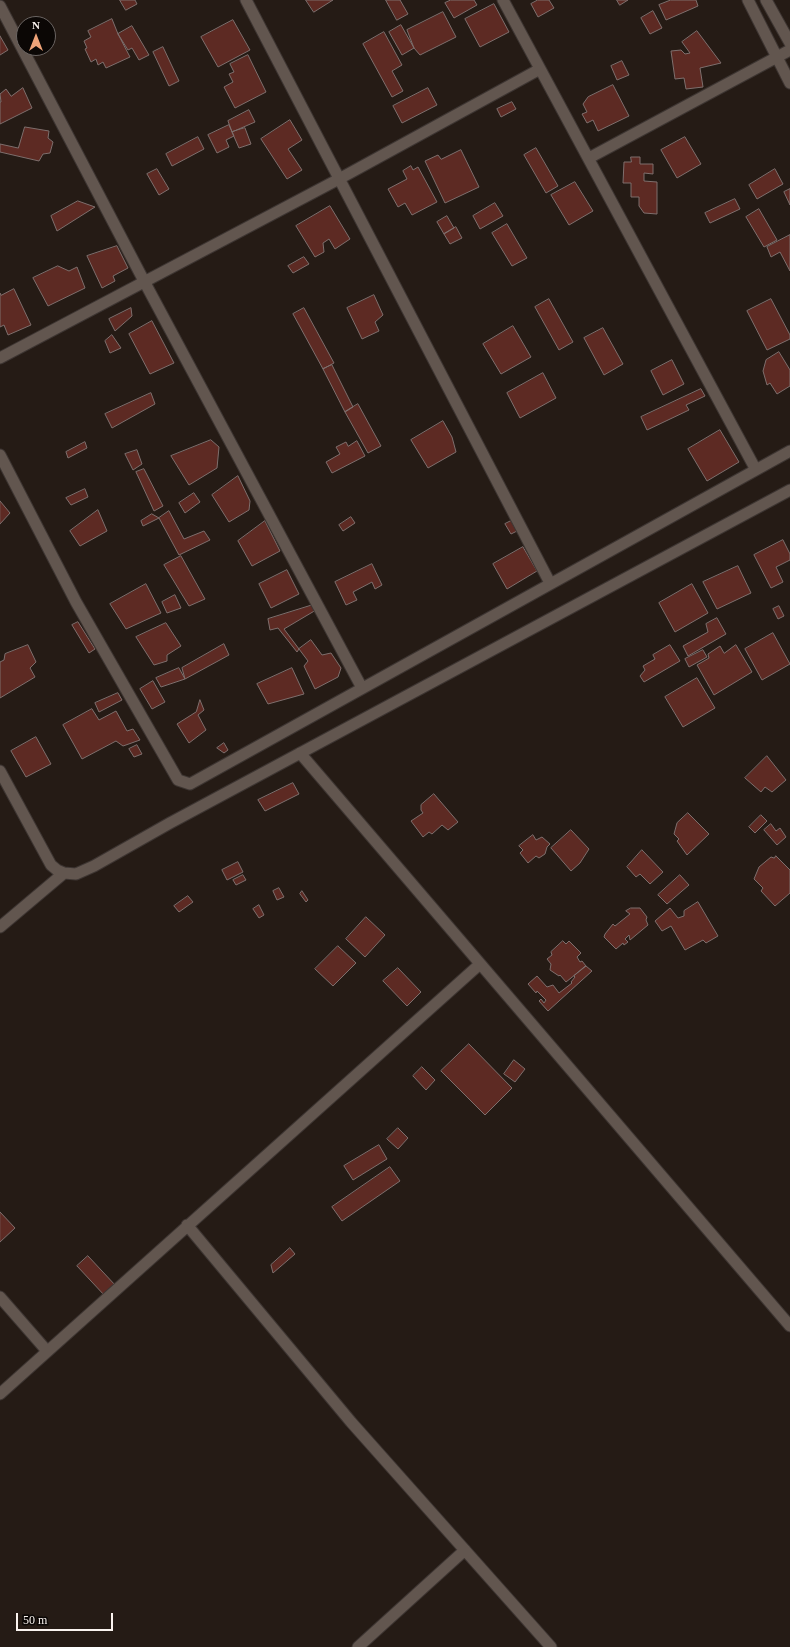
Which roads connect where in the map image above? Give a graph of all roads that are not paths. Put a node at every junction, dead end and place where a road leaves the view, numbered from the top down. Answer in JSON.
{"nodes":[{"id":1,"x":246,"y":0,"type":"edge"},
{"id":2,"x":503,"y":0,"type":"edge"},
{"id":3,"x":748,"y":0,"type":"edge"},
{"id":4,"x":766,"y":0,"type":"edge"},
{"id":5,"x":0,"y":6,"type":"edge"},
{"id":6,"x":790,"y":43,"type":"edge"},
{"id":7,"x":790,"y":50,"type":"edge"},
{"id":8,"x":776,"y":58,"type":"junction"},
{"id":9,"x":540,"y":69,"type":"junction"},
{"id":10,"x":790,"y":83,"type":"edge"},
{"id":11,"x":589,"y":158,"type":"junction"},
{"id":12,"x":339,"y":179,"type":"junction"},
{"id":13,"x":144,"y":281,"type":"junction"},
{"id":14,"x":0,"y":358,"type":"edge"},
{"id":15,"x":790,"y":451,"type":"edge"},
{"id":16,"x":0,"y":455,"type":"edge"},
{"id":17,"x":756,"y":470,"type":"junction"},
{"id":18,"x":790,"y":490,"type":"edge"},
{"id":19,"x":550,"y":583,"type":"junction"},
{"id":20,"x":362,"y":688,"type":"junction"},
{"id":21,"x":300,"y":753,"type":"junction"},
{"id":22,"x":0,"y":770,"type":"edge"},
{"id":23,"x":64,"y":873,"type":"junction"},
{"id":24,"x":0,"y":927,"type":"edge"},
{"id":25,"x":480,"y":964,"type":"junction"},
{"id":26,"x":186,"y":1225,"type":"junction"},
{"id":27,"x":0,"y":1297,"type":"edge"},
{"id":28,"x":790,"y":1326,"type":"edge"},
{"id":29,"x":47,"y":1351,"type":"junction"},
{"id":30,"x":0,"y":1394,"type":"edge"},
{"id":31,"x":465,"y":1550,"type":"junction"},
{"id":32,"x":358,"y":1647,"type":"edge"},
{"id":33,"x":551,"y":1647,"type":"edge"}],
"edges":[{"from":1,"to":12,"type":"street"},
{"from":2,"to":9,"type":"street"},
{"from":3,"to":8,"type":"street"},
{"from":4,"to":6,"type":"street"},
{"from":5,"to":13,"type":"street"},
{"from":7,"to":8,"type":"street"},
{"from":8,"to":10,"type":"street"},
{"from":8,"to":11,"type":"street"},
{"from":9,"to":11,"type":"street"},
{"from":9,"to":12,"type":"street"},
{"from":11,"to":17,"type":"street"},
{"from":12,"to":13,"type":"street"},
{"from":12,"to":19,"type":"street"},
{"from":13,"to":14,"type":"street"},
{"from":13,"to":20,"type":"street"},
{"from":15,"to":17,"type":"street"},
{"from":16,"to":20,"type":"street"},
{"from":17,"to":19,"type":"street"},
{"from":18,"to":21,"type":"street"},
{"from":19,"to":20,"type":"street"},
{"from":21,"to":23,"type":"street"},
{"from":21,"to":25,"type":"street"},
{"from":22,"to":23,"type":"street"},
{"from":23,"to":24,"type":"street"},
{"from":25,"to":26,"type":"street"},
{"from":25,"to":28,"type":"street"},
{"from":26,"to":29,"type":"street"},
{"from":26,"to":31,"type":"street"},
{"from":27,"to":29,"type":"street"},
{"from":29,"to":30,"type":"street"},
{"from":31,"to":32,"type":"street"},
{"from":31,"to":33,"type":"street"}]}
